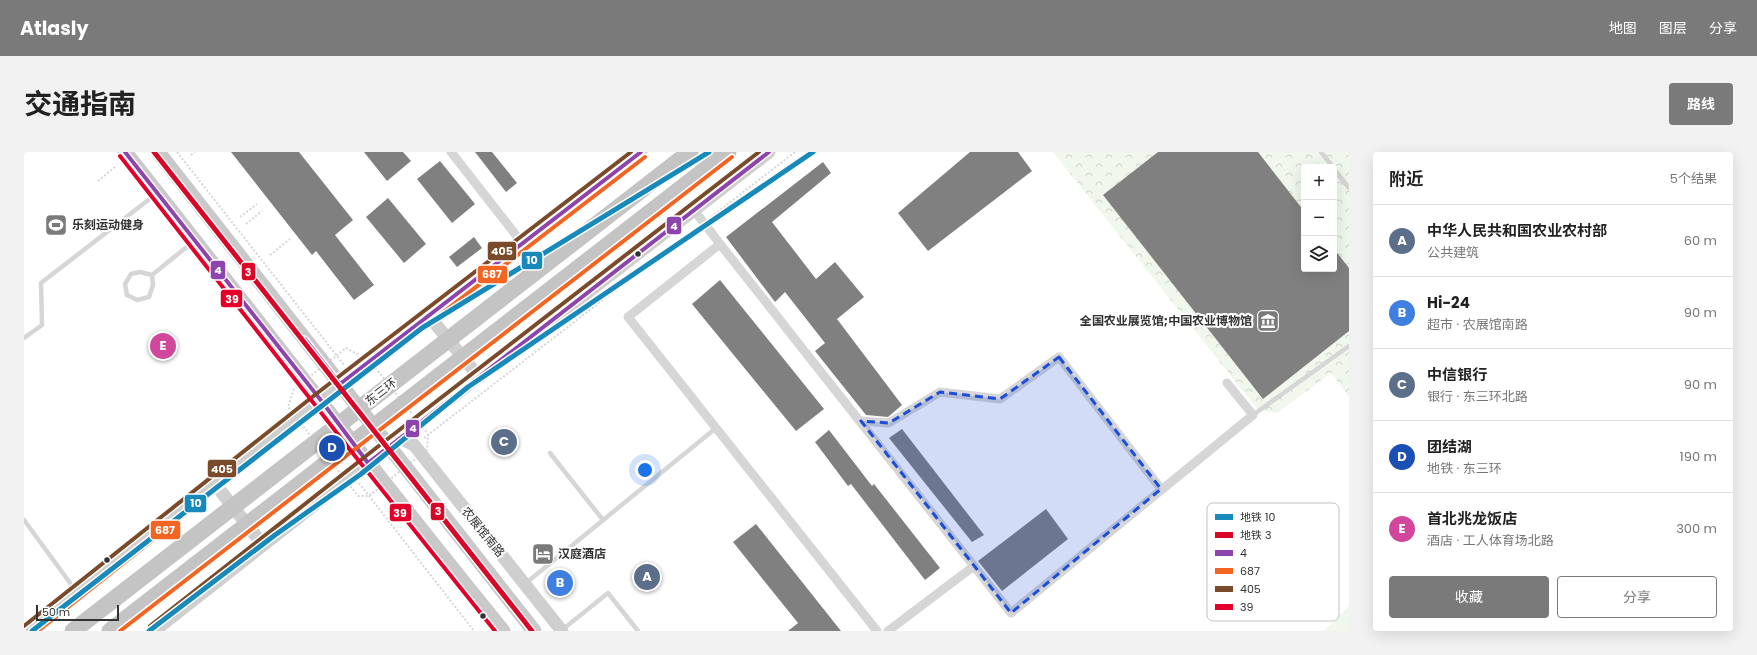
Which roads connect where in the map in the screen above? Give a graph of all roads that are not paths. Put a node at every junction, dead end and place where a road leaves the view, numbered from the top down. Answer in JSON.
{"nodes":[{"id":1,"x":125,"y":152,"type":"edge"},
{"id":2,"x":158,"y":152,"type":"edge"},
{"id":3,"x":451,"y":152,"type":"edge"},
{"id":4,"x":640,"y":152,"type":"edge"},
{"id":5,"x":690,"y":152,"type":"edge"},
{"id":6,"x":728,"y":152,"type":"edge"},
{"id":7,"x":769,"y":152,"type":"edge"},
{"id":8,"x":1321,"y":152,"type":"edge"},
{"id":9,"x":1330,"y":164,"type":"edge"},
{"id":10,"x":1337,"y":173,"type":"edge"},
{"id":11,"x":1349,"y":188,"type":"edge"},
{"id":12,"x":158,"y":192,"type":"junction"},
{"id":13,"x":694,"y":210,"type":"junction"},
{"id":14,"x":195,"y":240,"type":"junction"},
{"id":15,"x":523,"y":244,"type":"junction"},
{"id":16,"x":720,"y":244,"type":"junction"},
{"id":17,"x":152,"y":275,"type":"junction"},
{"id":18,"x":429,"y":316,"type":"junction"},
{"id":19,"x":24,"y":338,"type":"edge"},
{"id":20,"x":1349,"y":346,"type":"edge"},
{"id":21,"x":479,"y":376,"type":"junction"},
{"id":22,"x":346,"y":380,"type":"junction"},
{"id":23,"x":1227,"y":383,"type":"dead end"},
{"id":24,"x":320,"y":399,"type":"junction"},
{"id":25,"x":1253,"y":415,"type":"junction"},
{"id":26,"x":861,"y":421,"type":"junction"},
{"id":27,"x":716,"y":428,"type":"junction"},
{"id":28,"x":394,"y":442,"type":"junction"},
{"id":29,"x":550,"y":453,"type":"dead end"},
{"id":30,"x":368,"y":463,"type":"junction"},
{"id":31,"x":215,"y":484,"type":"junction"},
{"id":32,"x":1161,"y":489,"type":"junction"},
{"id":33,"x":24,"y":520,"type":"edge"},
{"id":34,"x":603,"y":520,"type":"junction"},
{"id":35,"x":263,"y":545,"type":"junction"},
{"id":36,"x":974,"y":566,"type":"junction"},
{"id":37,"x":524,"y":584,"type":"junction"},
{"id":38,"x":78,"y":592,"type":"junction"},
{"id":39,"x":28,"y":631,"type":"edge"},
{"id":40,"x":72,"y":631,"type":"edge"},
{"id":41,"x":110,"y":631,"type":"edge"},
{"id":42,"x":154,"y":631,"type":"edge"},
{"id":43,"x":503,"y":631,"type":"edge"},
{"id":44,"x":534,"y":631,"type":"edge"},
{"id":45,"x":561,"y":631,"type":"edge"},
{"id":46,"x":638,"y":631,"type":"edge"},
{"id":47,"x":877,"y":631,"type":"edge"},
{"id":48,"x":888,"y":631,"type":"edge"}],
"edges":[{"from":1,"to":12,"type":"main road"},
{"from":2,"to":22,"type":"main road"},
{"from":3,"to":15,"type":"street"},
{"from":4,"to":15,"type":"street"},
{"from":5,"to":40,"type":"highway","name":"东三环"},
{"from":6,"to":41,"type":"highway","name":"东三环"},
{"from":7,"to":13,"type":"street"},
{"from":8,"to":9,"type":"lane"},
{"from":10,"to":11,"type":"lane"},
{"from":12,"to":14,"type":"main road"},
{"from":12,"to":19,"type":"lane"},
{"from":13,"to":16,"type":"street"},
{"from":13,"to":21,"type":"street"},
{"from":14,"to":17,"type":"lane"},
{"from":14,"to":24,"type":"main road"},
{"from":15,"to":18,"type":"street"},
{"from":16,"to":26,"type":"street"},
{"from":16,"to":27,"type":"street"},
{"from":17,"to":17,"type":"lane"},
{"from":18,"to":21,"type":"street"},
{"from":18,"to":22,"type":"street"},
{"from":20,"to":25,"type":"lane"},
{"from":21,"to":28,"type":"street"},
{"from":22,"to":24,"type":"street"},
{"from":22,"to":28,"type":"main road"},
{"from":23,"to":25,"type":"street"},
{"from":24,"to":30,"type":"main road"},
{"from":24,"to":31,"type":"street"},
{"from":25,"to":32,"type":"street"},
{"from":26,"to":32,"type":"street"},
{"from":26,"to":36,"type":"street"},
{"from":27,"to":34,"type":"lane"},
{"from":27,"to":47,"type":"street"},
{"from":28,"to":30,"type":"street"},
{"from":28,"to":37,"type":"street","name":"农展馆南路"},
{"from":28,"to":44,"type":"main road","name":"农展馆南路"},
{"from":29,"to":34,"type":"lane"},
{"from":30,"to":35,"type":"street"},
{"from":30,"to":43,"type":"main road"},
{"from":31,"to":35,"type":"street"},
{"from":31,"to":38,"type":"street"},
{"from":32,"to":36,"type":"street"},
{"from":33,"to":38,"type":"lane"},
{"from":34,"to":37,"type":"lane"},
{"from":35,"to":42,"type":"street"},
{"from":36,"to":48,"type":"street"},
{"from":37,"to":45,"type":"street","name":"农展馆南路"},
{"from":38,"to":39,"type":"street"},
{"from":45,"to":46,"type":"lane"}]}
